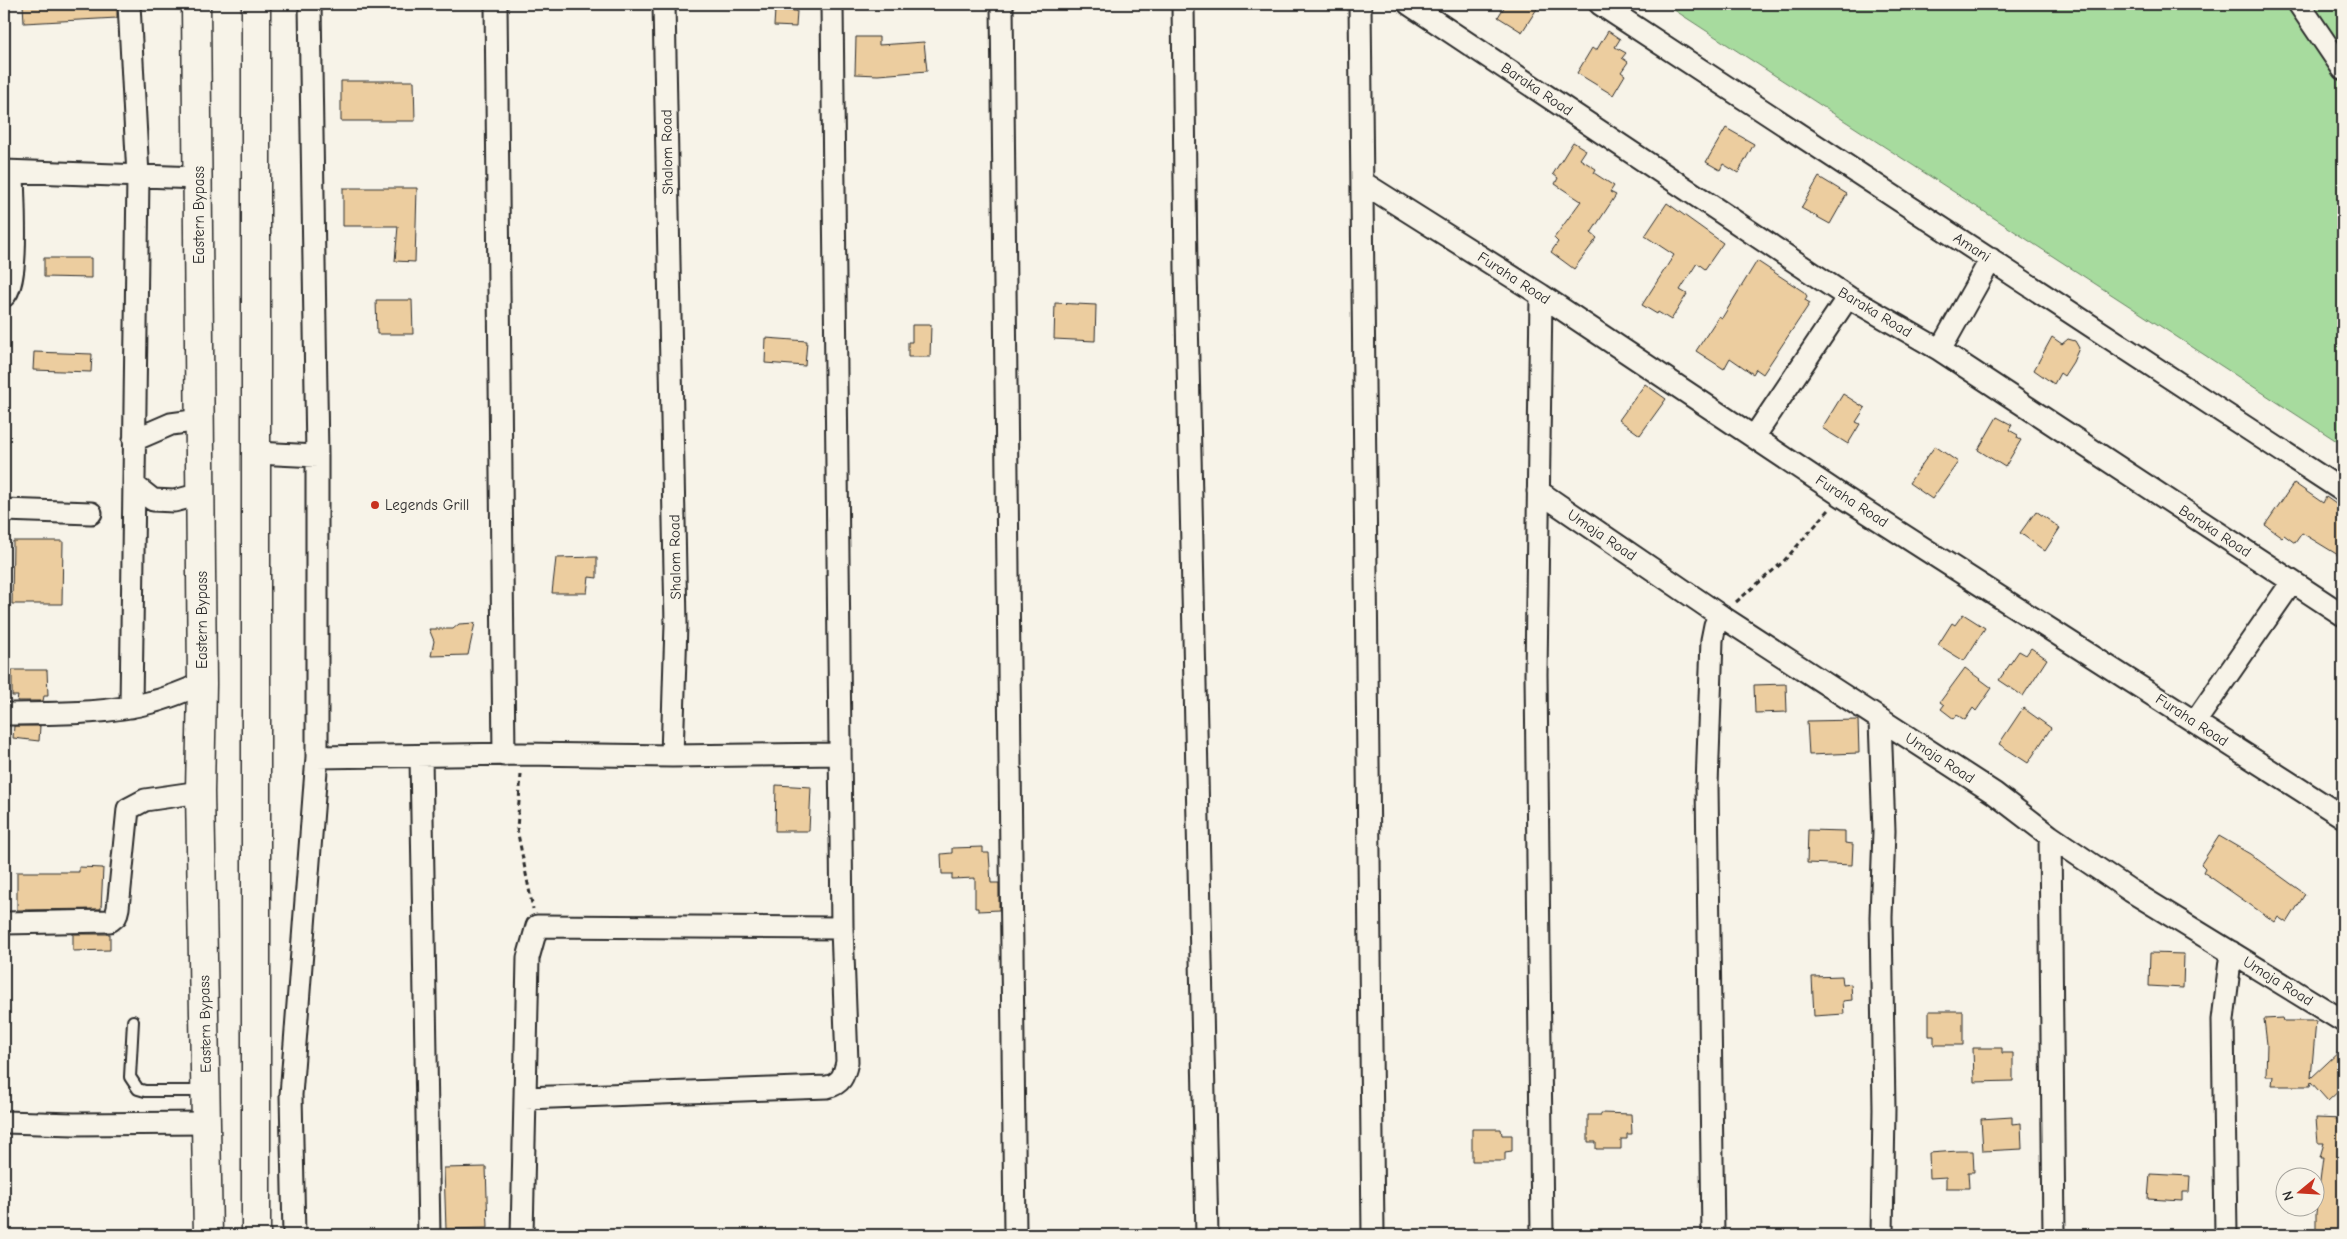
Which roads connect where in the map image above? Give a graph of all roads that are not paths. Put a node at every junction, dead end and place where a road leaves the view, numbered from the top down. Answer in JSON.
{"nodes":[{"id":1,"x":129,"y":4,"type":"edge"},
{"id":2,"x":196,"y":4,"type":"edge"},
{"id":3,"x":256,"y":4,"type":"edge"},
{"id":4,"x":310,"y":4,"type":"edge"},
{"id":5,"x":496,"y":4,"type":"edge"},
{"id":6,"x":664,"y":4,"type":"edge"},
{"id":7,"x":832,"y":4,"type":"edge"},
{"id":8,"x":1002,"y":4,"type":"edge"},
{"id":9,"x":1183,"y":4,"type":"edge"},
{"id":10,"x":1360,"y":4,"type":"edge"},
{"id":11,"x":1409,"y":4,"type":"edge"},
{"id":12,"x":1600,"y":4,"type":"edge"},
{"id":13,"x":2299,"y":4,"type":"edge"},
{"id":14,"x":2343,"y":69,"type":"edge"},
{"id":15,"x":8,"y":172,"type":"edge"},
{"id":16,"x":138,"y":176,"type":"junction"},
{"id":17,"x":198,"y":178,"type":"junction"},
{"id":18,"x":1362,"y":182,"type":"junction"},
{"id":19,"x":1991,"y":259,"type":"junction"},
{"id":20,"x":1541,"y":295,"type":"junction"},
{"id":21,"x":4,"y":296,"type":"edge"},
{"id":22,"x":1848,"y":297,"type":"junction"},
{"id":23,"x":1940,"y":350,"type":"junction"},
{"id":24,"x":200,"y":420,"type":"junction"},
{"id":25,"x":1754,"y":437,"type":"junction"},
{"id":26,"x":134,"y":440,"type":"junction"},
{"id":27,"x":256,"y":453,"type":"junction"},
{"id":28,"x":317,"y":456,"type":"junction"},
{"id":29,"x":134,"y":485,"type":"junction"},
{"id":30,"x":2343,"y":491,"type":"edge"},
{"id":31,"x":1538,"y":492,"type":"junction"},
{"id":32,"x":201,"y":494,"type":"junction"},
{"id":33,"x":4,"y":510,"type":"edge"},
{"id":34,"x":91,"y":513,"type":"dead end"},
{"id":35,"x":2292,"y":582,"type":"junction"},
{"id":36,"x":2343,"y":615,"type":"edge"},
{"id":37,"x":1721,"y":616,"type":"junction"},
{"id":38,"x":202,"y":684,"type":"junction"},
{"id":39,"x":131,"y":707,"type":"junction"},
{"id":40,"x":4,"y":714,"type":"edge"},
{"id":41,"x":1880,"y":720,"type":"junction"},
{"id":42,"x":2195,"y":722,"type":"junction"},
{"id":43,"x":839,"y":754,"type":"junction"},
{"id":44,"x":513,"y":755,"type":"junction"},
{"id":45,"x":672,"y":756,"type":"junction"},
{"id":46,"x":421,"y":757,"type":"junction"},
{"id":47,"x":318,"y":758,"type":"junction"},
{"id":48,"x":200,"y":792,"type":"junction"},
{"id":49,"x":2343,"y":817,"type":"edge"},
{"id":50,"x":2050,"y":836,"type":"junction"},
{"id":51,"x":4,"y":923,"type":"edge"},
{"id":52,"x":842,"y":928,"type":"junction"},
{"id":53,"x":2231,"y":952,"type":"junction"},
{"id":54,"x":133,"y":1021,"type":"dead end"},
{"id":55,"x":2343,"y":1022,"type":"edge"},
{"id":56,"x":207,"y":1091,"type":"junction"},
{"id":57,"x":525,"y":1098,"type":"junction"},
{"id":58,"x":4,"y":1122,"type":"edge"},
{"id":59,"x":208,"y":1123,"type":"junction"},
{"id":60,"x":208,"y":1235,"type":"edge"},
{"id":61,"x":256,"y":1235,"type":"edge"},
{"id":62,"x":294,"y":1235,"type":"edge"},
{"id":63,"x":429,"y":1235,"type":"edge"},
{"id":64,"x":522,"y":1235,"type":"edge"},
{"id":65,"x":1015,"y":1235,"type":"edge"},
{"id":66,"x":1207,"y":1235,"type":"edge"},
{"id":67,"x":1373,"y":1235,"type":"edge"},
{"id":68,"x":1542,"y":1235,"type":"edge"},
{"id":69,"x":1713,"y":1235,"type":"edge"},
{"id":70,"x":1882,"y":1235,"type":"edge"},
{"id":71,"x":2054,"y":1235,"type":"edge"},
{"id":72,"x":2226,"y":1235,"type":"edge"}],
"edges":[{"from":1,"to":16,"type":"street"},
{"from":2,"to":17,"type":"main road","name":"Eastern Bypass"},
{"from":3,"to":27,"type":"main road"},
{"from":4,"to":28,"type":"street"},
{"from":5,"to":44,"type":"street"},
{"from":6,"to":45,"type":"street","name":"Shalom Road"},
{"from":7,"to":43,"type":"street"},
{"from":8,"to":65,"type":"street"},
{"from":9,"to":66,"type":"street"},
{"from":10,"to":18,"type":"street"},
{"from":11,"to":22,"type":"street","name":"Baraka Road"},
{"from":12,"to":19,"type":"street","name":"Amani"},
{"from":13,"to":14,"type":"street"},
{"from":15,"to":16,"type":"street"},
{"from":15,"to":21,"type":"street"},
{"from":16,"to":17,"type":"street"},
{"from":16,"to":26,"type":"street"},
{"from":17,"to":24,"type":"main road","name":"Eastern Bypass"},
{"from":18,"to":20,"type":"street","name":"Furaha Road"},
{"from":18,"to":67,"type":"street"},
{"from":19,"to":23,"type":"street"},
{"from":19,"to":30,"type":"street","name":"Amani"},
{"from":20,"to":25,"type":"street","name":"Furaha Road"},
{"from":20,"to":31,"type":"street"},
{"from":22,"to":23,"type":"street","name":"Baraka Road"},
{"from":22,"to":25,"type":"street"},
{"from":23,"to":35,"type":"street","name":"Baraka Road"},
{"from":24,"to":26,"type":"street"},
{"from":24,"to":32,"type":"main road","name":"Eastern Bypass"},
{"from":25,"to":42,"type":"street","name":"Furaha Road"},
{"from":26,"to":29,"type":"street"},
{"from":27,"to":28,"type":"street"},
{"from":27,"to":61,"type":"main road"},
{"from":28,"to":47,"type":"street"},
{"from":29,"to":32,"type":"street"},
{"from":29,"to":39,"type":"street"},
{"from":31,"to":37,"type":"street","name":"Umoja Road"},
{"from":31,"to":68,"type":"street"},
{"from":32,"to":38,"type":"main road","name":"Eastern Bypass"},
{"from":33,"to":34,"type":"street"},
{"from":35,"to":36,"type":"street","name":"Baraka Road"},
{"from":35,"to":42,"type":"street"},
{"from":37,"to":41,"type":"street","name":"Umoja Road"},
{"from":37,"to":69,"type":"street"},
{"from":38,"to":39,"type":"street"},
{"from":38,"to":48,"type":"main road","name":"Eastern Bypass"},
{"from":39,"to":40,"type":"street"},
{"from":41,"to":50,"type":"street","name":"Umoja Road"},
{"from":41,"to":70,"type":"street"},
{"from":42,"to":49,"type":"street","name":"Furaha Road"},
{"from":43,"to":45,"type":"street"},
{"from":43,"to":52,"type":"street"},
{"from":44,"to":45,"type":"street"},
{"from":44,"to":46,"type":"street"},
{"from":46,"to":47,"type":"street"},
{"from":46,"to":63,"type":"street"},
{"from":47,"to":62,"type":"street"},
{"from":48,"to":51,"type":"street"},
{"from":48,"to":56,"type":"main road","name":"Eastern Bypass"},
{"from":50,"to":53,"type":"street","name":"Umoja Road"},
{"from":50,"to":71,"type":"street"},
{"from":52,"to":57,"type":"street"},
{"from":52,"to":57,"type":"street"},
{"from":53,"to":55,"type":"street","name":"Umoja Road"},
{"from":53,"to":72,"type":"street"},
{"from":54,"to":56,"type":"lane"},
{"from":56,"to":59,"type":"main road","name":"Eastern Bypass"},
{"from":57,"to":64,"type":"street"},
{"from":58,"to":59,"type":"street"},
{"from":59,"to":60,"type":"main road","name":"Eastern Bypass"}]}
